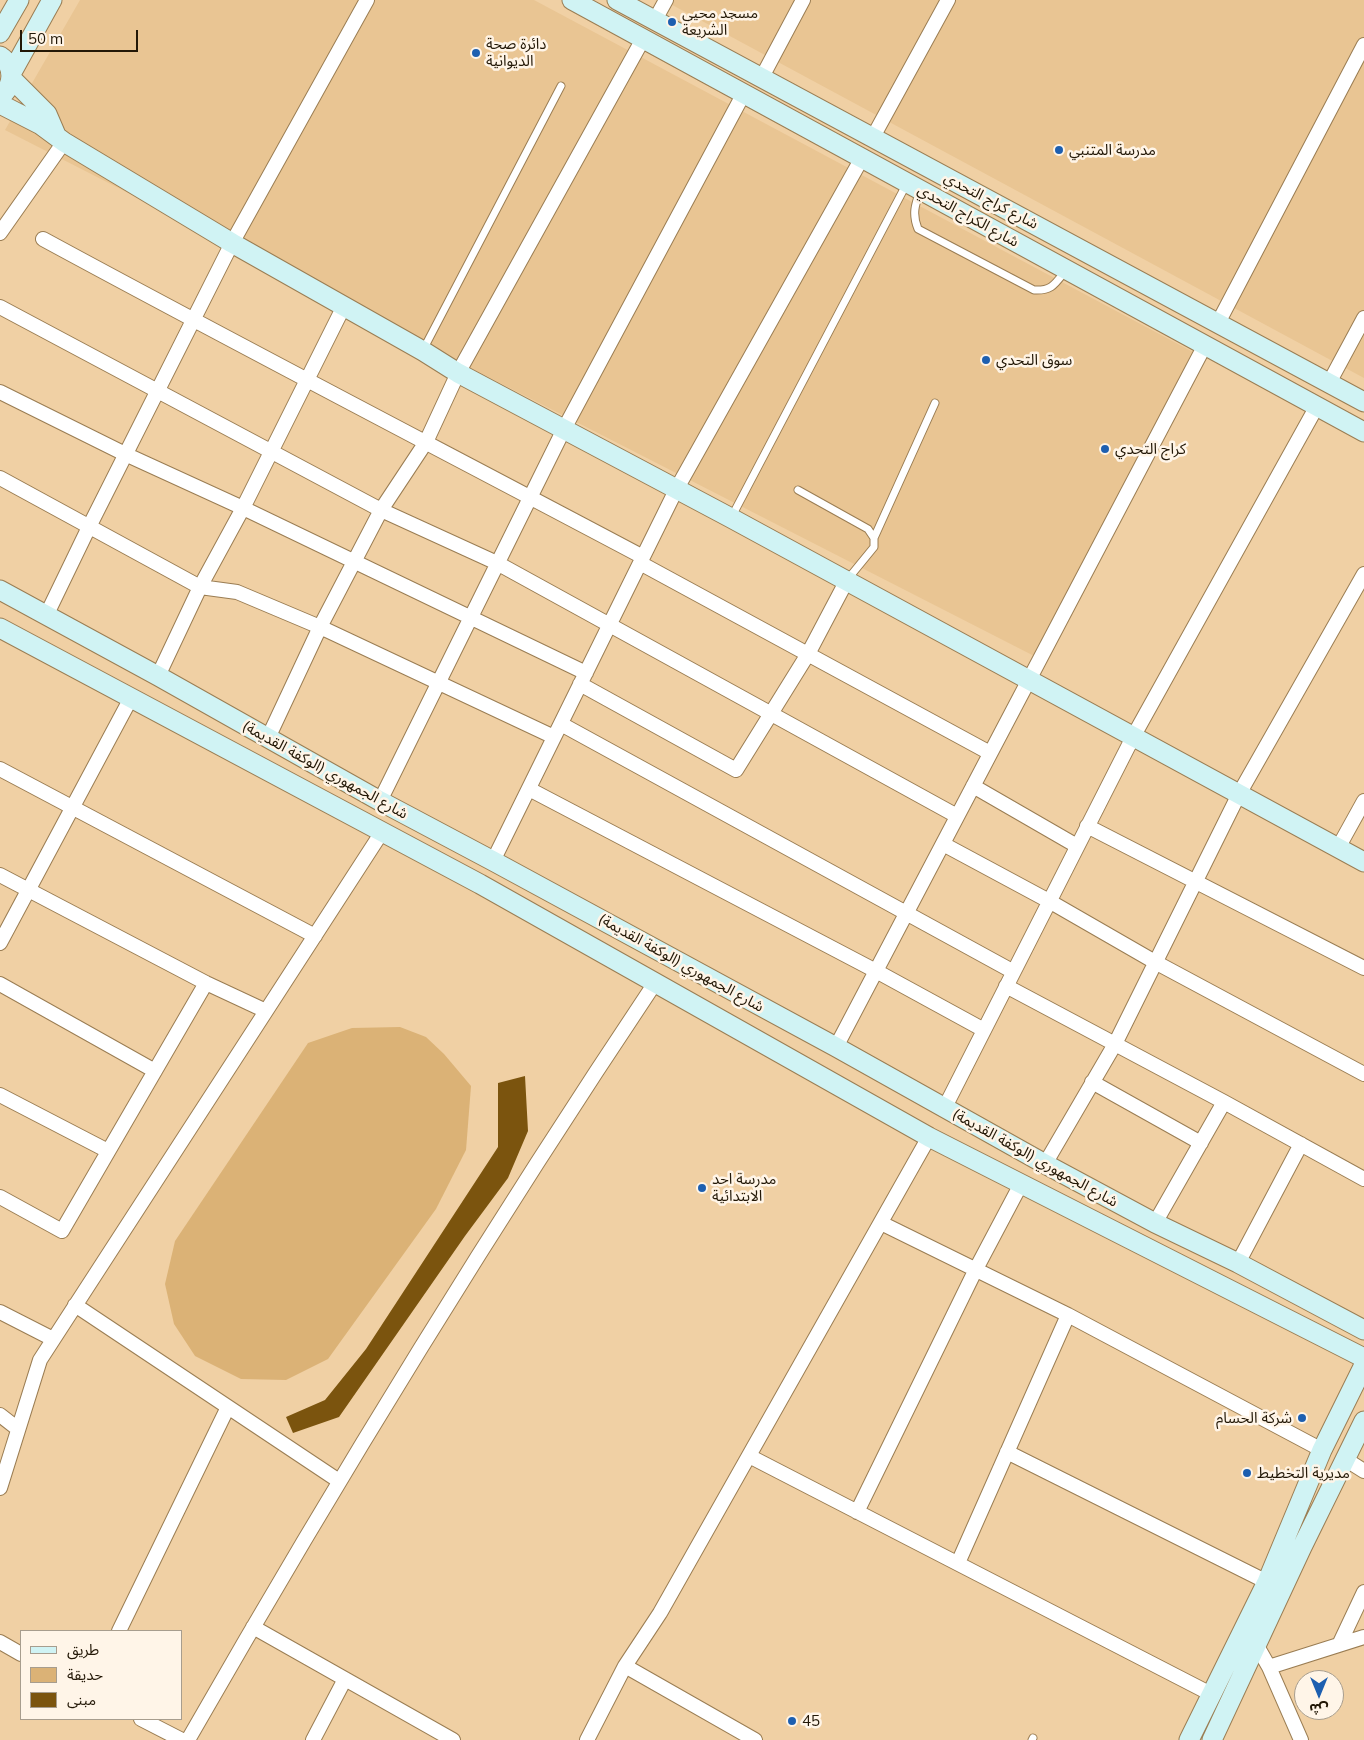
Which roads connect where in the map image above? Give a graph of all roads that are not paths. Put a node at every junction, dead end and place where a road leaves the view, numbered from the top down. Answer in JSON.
{"nodes":[{"id":1,"x":19,"y":0,"type":"edge"},
{"id":2,"x":52,"y":0,"type":"edge"},
{"id":3,"x":367,"y":0,"type":"edge"},
{"id":4,"x":572,"y":0,"type":"edge"},
{"id":5,"x":617,"y":0,"type":"edge"},
{"id":6,"x":666,"y":0,"type":"edge"},
{"id":7,"x":802,"y":0,"type":"edge"},
{"id":8,"x":948,"y":0,"type":"edge"},
{"id":9,"x":655,"y":20,"type":"junction"},
{"id":10,"x":0,"y":33,"type":"edge"},
{"id":11,"x":643,"y":39,"type":"junction"},
{"id":12,"x":1364,"y":45,"type":"edge"},
{"id":13,"x":0,"y":56,"type":"edge"},
{"id":14,"x":11,"y":76,"type":"junction"},
{"id":15,"x":762,"y":77,"type":"junction"},
{"id":16,"x":561,"y":86,"type":"dead end"},
{"id":17,"x":744,"y":93,"type":"junction"},
{"id":18,"x":0,"y":97,"type":"edge"},
{"id":19,"x":0,"y":104,"type":"edge"},
{"id":20,"x":60,"y":138,"type":"junction"},
{"id":21,"x":873,"y":138,"type":"junction"},
{"id":22,"x":862,"y":158,"type":"junction"},
{"id":23,"x":914,"y":186,"type":"junction"},
{"id":24,"x":0,"y":233,"type":"edge"},
{"id":25,"x":43,"y":239,"type":"dead end"},
{"id":26,"x":232,"y":243,"type":"junction"},
{"id":27,"x":1066,"y":270,"type":"junction"},
{"id":28,"x":344,"y":306,"type":"junction"},
{"id":29,"x":0,"y":307,"type":"edge"},
{"id":30,"x":1364,"y":318,"type":"edge"},
{"id":31,"x":192,"y":320,"type":"junction"},
{"id":32,"x":1218,"y":323,"type":"junction"},
{"id":33,"x":1206,"y":345,"type":"junction"},
{"id":34,"x":423,"y":351,"type":"junction"},
{"id":35,"x":458,"y":373,"type":"junction"},
{"id":36,"x":307,"y":379,"type":"junction"},
{"id":37,"x":1329,"y":384,"type":"junction"},
{"id":38,"x":157,"y":391,"type":"junction"},
{"id":39,"x":0,"y":392,"type":"edge"},
{"id":40,"x":1364,"y":402,"type":"edge"},
{"id":41,"x":935,"y":403,"type":"dead end"},
{"id":42,"x":1317,"y":406,"type":"junction"},
{"id":43,"x":564,"y":429,"type":"junction"},
{"id":44,"x":1364,"y":432,"type":"edge"},
{"id":45,"x":426,"y":442,"type":"junction"},
{"id":46,"x":271,"y":450,"type":"junction"},
{"id":47,"x":126,"y":454,"type":"junction"},
{"id":48,"x":0,"y":478,"type":"edge"},
{"id":49,"x":676,"y":490,"type":"junction"},
{"id":50,"x":798,"y":490,"type":"dead end"},
{"id":51,"x":529,"y":497,"type":"junction"},
{"id":52,"x":243,"y":508,"type":"junction"},
{"id":53,"x":381,"y":510,"type":"junction"},
{"id":54,"x":731,"y":518,"type":"junction"},
{"id":55,"x":89,"y":527,"type":"junction"},
{"id":56,"x":874,"y":538,"type":"junction"},
{"id":57,"x":641,"y":560,"type":"junction"},
{"id":58,"x":354,"y":562,"type":"junction"},
{"id":59,"x":497,"y":563,"type":"junction"},
{"id":60,"x":1364,"y":574,"type":"edge"},
{"id":61,"x":846,"y":582,"type":"junction"},
{"id":62,"x":200,"y":587,"type":"junction"},
{"id":63,"x":0,"y":590,"type":"edge"},
{"id":64,"x":46,"y":616,"type":"junction"},
{"id":65,"x":469,"y":617,"type":"junction"},
{"id":66,"x":610,"y":624,"type":"junction"},
{"id":67,"x":320,"y":627,"type":"junction"},
{"id":68,"x":0,"y":628,"type":"edge"},
{"id":69,"x":808,"y":654,"type":"junction"},
{"id":70,"x":158,"y":676,"type":"junction"},
{"id":71,"x":583,"y":679,"type":"junction"},
{"id":72,"x":1028,"y":680,"type":"junction"},
{"id":73,"x":438,"y":681,"type":"junction"},
{"id":74,"x":131,"y":698,"type":"junction"},
{"id":75,"x":772,"y":714,"type":"junction"},
{"id":76,"x":560,"y":724,"type":"junction"},
{"id":77,"x":554,"y":737,"type":"junction"},
{"id":78,"x":1132,"y":737,"type":"junction"},
{"id":79,"x":268,"y":738,"type":"junction"},
{"id":80,"x":990,"y":753,"type":"junction"},
{"id":81,"x":0,"y":769,"type":"edge"},
{"id":82,"x":973,"y":786,"type":"junction"},
{"id":83,"x":529,"y":789,"type":"junction"},
{"id":84,"x":1239,"y":794,"type":"junction"},
{"id":85,"x":380,"y":801,"type":"junction"},
{"id":86,"x":1364,"y":801,"type":"edge"},
{"id":87,"x":73,"y":809,"type":"junction"},
{"id":88,"x":957,"y":816,"type":"junction"},
{"id":89,"x":1087,"y":826,"type":"junction"},
{"id":90,"x":382,"y":832,"type":"junction"},
{"id":91,"x":942,"y":844,"type":"junction"},
{"id":92,"x":1077,"y":846,"type":"junction"},
{"id":93,"x":1338,"y":848,"type":"junction"},
{"id":94,"x":493,"y":860,"type":"junction"},
{"id":95,"x":1364,"y":862,"type":"edge"},
{"id":96,"x":0,"y":875,"type":"edge"},
{"id":97,"x":1196,"y":881,"type":"junction"},
{"id":98,"x":28,"y":891,"type":"junction"},
{"id":99,"x":1049,"y":902,"type":"junction"},
{"id":100,"x":907,"y":913,"type":"junction"},
{"id":101,"x":315,"y":936,"type":"junction"},
{"id":102,"x":0,"y":942,"type":"edge"},
{"id":103,"x":1155,"y":962,"type":"junction"},
{"id":104,"x":1364,"y":968,"type":"edge"},
{"id":105,"x":694,"y":970,"type":"junction"},
{"id":106,"x":876,"y":971,"type":"junction"},
{"id":107,"x":1012,"y":972,"type":"junction"},
{"id":108,"x":206,"y":983,"type":"junction"},
{"id":109,"x":655,"y":983,"type":"junction"},
{"id":110,"x":0,"y":984,"type":"edge"},
{"id":111,"x":1006,"y":986,"type":"junction"},
{"id":112,"x":679,"y":997,"type":"junction"},
{"id":113,"x":266,"y":1011,"type":"junction"},
{"id":114,"x":984,"y":1030,"type":"junction"},
{"id":115,"x":1115,"y":1044,"type":"junction"},
{"id":116,"x":836,"y":1047,"type":"junction"},
{"id":117,"x":155,"y":1070,"type":"junction"},
{"id":118,"x":1364,"y":1074,"type":"edge"},
{"id":119,"x":1092,"y":1082,"type":"junction"},
{"id":120,"x":898,"y":1083,"type":"junction"},
{"id":121,"x":0,"y":1095,"type":"edge"},
{"id":122,"x":1224,"y":1102,"type":"junction"},
{"id":123,"x":944,"y":1109,"type":"junction"},
{"id":124,"x":883,"y":1111,"type":"junction"},
{"id":125,"x":929,"y":1137,"type":"junction"},
{"id":126,"x":1201,"y":1143,"type":"junction"},
{"id":127,"x":1301,"y":1144,"type":"junction"},
{"id":128,"x":108,"y":1151,"type":"junction"},
{"id":129,"x":1045,"y":1164,"type":"junction"},
{"id":130,"x":1364,"y":1178,"type":"edge"},
{"id":131,"x":1021,"y":1184,"type":"junction"},
{"id":132,"x":0,"y":1197,"type":"edge"},
{"id":133,"x":881,"y":1223,"type":"junction"},
{"id":134,"x":1155,"y":1224,"type":"junction"},
{"id":135,"x":1238,"y":1263,"type":"junction"},
{"id":136,"x":976,"y":1269,"type":"junction"},
{"id":137,"x":75,"y":1305,"type":"junction"},
{"id":138,"x":0,"y":1312,"type":"edge"},
{"id":139,"x":1068,"y":1315,"type":"junction"},
{"id":140,"x":1364,"y":1330,"type":"edge"},
{"id":141,"x":53,"y":1339,"type":"junction"},
{"id":142,"x":1364,"y":1358,"type":"edge"},
{"id":143,"x":1364,"y":1365,"type":"edge"},
{"id":144,"x":228,"y":1407,"type":"junction"},
{"id":145,"x":0,"y":1415,"type":"edge"},
{"id":146,"x":1364,"y":1421,"type":"edge"},
{"id":147,"x":18,"y":1429,"type":"junction"},
{"id":148,"x":1322,"y":1450,"type":"junction"},
{"id":149,"x":1007,"y":1452,"type":"junction"},
{"id":150,"x":749,"y":1456,"type":"junction"},
{"id":151,"x":1345,"y":1459,"type":"junction"},
{"id":152,"x":1364,"y":1471,"type":"edge"},
{"id":153,"x":339,"y":1481,"type":"junction"},
{"id":154,"x":0,"y":1488,"type":"edge"},
{"id":155,"x":857,"y":1512,"type":"junction"},
{"id":156,"x":958,"y":1563,"type":"junction"},
{"id":157,"x":1267,"y":1582,"type":"junction"},
{"id":158,"x":1364,"y":1592,"type":"edge"},
{"id":159,"x":252,"y":1627,"type":"junction"},
{"id":160,"x":119,"y":1630,"type":"edge"},
{"id":161,"x":1364,"y":1637,"type":"edge"},
{"id":162,"x":0,"y":1642,"type":"edge"},
{"id":163,"x":1339,"y":1645,"type":"junction"},
{"id":164,"x":1257,"y":1646,"type":"junction"},
{"id":165,"x":20,"y":1653,"type":"edge"},
{"id":166,"x":625,"y":1666,"type":"junction"},
{"id":167,"x":1269,"y":1667,"type":"junction"},
{"id":168,"x":345,"y":1679,"type":"junction"},
{"id":169,"x":1211,"y":1694,"type":"junction"},
{"id":170,"x":143,"y":1720,"type":"edge"},
{"id":171,"x":737,"y":1735,"type":"edge"},
{"id":172,"x":446,"y":1738,"type":"edge"},
{"id":173,"x":182,"y":1740,"type":"edge"},
{"id":174,"x":188,"y":1740,"type":"edge"},
{"id":175,"x":313,"y":1740,"type":"edge"},
{"id":176,"x":588,"y":1740,"type":"edge"},
{"id":177,"x":755,"y":1740,"type":"edge"},
{"id":178,"x":1189,"y":1740,"type":"edge"},
{"id":179,"x":1212,"y":1740,"type":"edge"},
{"id":180,"x":1301,"y":1740,"type":"edge"}],
"edges":[{"from":1,"to":10,"type":"main road"},
{"from":2,"to":14,"type":"main road"},
{"from":3,"to":26,"type":"street"},
{"from":4,"to":11,"type":"main road","name":"شارع الكراج التحدي"},
{"from":5,"to":9,"type":"main road","name":"شارع كراج التحدي"},
{"from":6,"to":9,"type":"street"},
{"from":7,"to":15,"type":"street"},
{"from":8,"to":21,"type":"street"},
{"from":9,"to":15,"type":"main road","name":"شارع كراج التحدي"},
{"from":11,"to":17,"type":"main road","name":"شارع الكراج التحدي"},
{"from":11,"to":35,"type":"street"},
{"from":12,"to":32,"type":"street"},
{"from":13,"to":14,"type":"main road"},
{"from":14,"to":18,"type":"main road"},
{"from":14,"to":20,"type":"main road"},
{"from":15,"to":21,"type":"main road","name":"شارع كراج التحدي"},
{"from":16,"to":34,"type":"lane"},
{"from":17,"to":22,"type":"main road","name":"شارع الكراج التحدي"},
{"from":17,"to":43,"type":"street"},
{"from":19,"to":20,"type":"main road"},
{"from":20,"to":24,"type":"street"},
{"from":20,"to":26,"type":"main road"},
{"from":21,"to":32,"type":"main road","name":"شارع كراج التحدي"},
{"from":22,"to":23,"type":"main road","name":"شارع الكراج التحدي"},
{"from":22,"to":49,"type":"street"},
{"from":23,"to":27,"type":"main road","name":"شارع الكراج التحدي"},
{"from":23,"to":27,"type":"lane"},
{"from":23,"to":54,"type":"lane"},
{"from":25,"to":31,"type":"street"},
{"from":26,"to":28,"type":"main road"},
{"from":26,"to":31,"type":"street"},
{"from":27,"to":33,"type":"main road","name":"شارع الكراج التحدي"},
{"from":28,"to":34,"type":"main road"},
{"from":28,"to":36,"type":"street"},
{"from":29,"to":38,"type":"street"},
{"from":30,"to":37,"type":"street"},
{"from":31,"to":36,"type":"street"},
{"from":31,"to":38,"type":"street"},
{"from":32,"to":37,"type":"main road","name":"شارع كراج التحدي"},
{"from":33,"to":42,"type":"main road","name":"شارع الكراج التحدي"},
{"from":33,"to":72,"type":"street"},
{"from":34,"to":35,"type":"main road"},
{"from":35,"to":43,"type":"main road"},
{"from":35,"to":45,"type":"street"},
{"from":36,"to":45,"type":"street"},
{"from":36,"to":46,"type":"street"},
{"from":37,"to":40,"type":"main road","name":"شارع كراج التحدي"},
{"from":38,"to":46,"type":"street"},
{"from":38,"to":47,"type":"street"},
{"from":39,"to":47,"type":"street"},
{"from":41,"to":56,"type":"lane"},
{"from":42,"to":44,"type":"main road","name":"شارع الكراج التحدي"},
{"from":42,"to":78,"type":"street"},
{"from":43,"to":49,"type":"main road"},
{"from":43,"to":51,"type":"street"},
{"from":45,"to":51,"type":"street"},
{"from":45,"to":53,"type":"street"},
{"from":46,"to":52,"type":"street"},
{"from":46,"to":53,"type":"street"},
{"from":47,"to":52,"type":"street"},
{"from":47,"to":55,"type":"street"},
{"from":48,"to":55,"type":"street"},
{"from":49,"to":54,"type":"main road"},
{"from":49,"to":57,"type":"street"},
{"from":50,"to":56,"type":"lane"},
{"from":51,"to":57,"type":"street"},
{"from":51,"to":59,"type":"street"},
{"from":52,"to":58,"type":"street"},
{"from":52,"to":62,"type":"street"},
{"from":53,"to":58,"type":"street"},
{"from":53,"to":59,"type":"street"},
{"from":54,"to":61,"type":"main road"},
{"from":55,"to":62,"type":"street"},
{"from":55,"to":64,"type":"street"},
{"from":56,"to":61,"type":"lane"},
{"from":57,"to":66,"type":"street"},
{"from":57,"to":69,"type":"street"},
{"from":58,"to":65,"type":"street"},
{"from":58,"to":67,"type":"street"},
{"from":59,"to":65,"type":"street"},
{"from":59,"to":66,"type":"street"},
{"from":60,"to":84,"type":"street"},
{"from":61,"to":69,"type":"street"},
{"from":61,"to":72,"type":"main road"},
{"from":62,"to":67,"type":"street"},
{"from":62,"to":70,"type":"street"},
{"from":63,"to":64,"type":"main road","name":"شارع الجمهوري (الوكفة القديمة)"},
{"from":64,"to":70,"type":"main road","name":"شارع الجمهوري (الوكفة القديمة)"},
{"from":65,"to":71,"type":"street"},
{"from":65,"to":73,"type":"street"},
{"from":66,"to":71,"type":"street"},
{"from":66,"to":75,"type":"street"},
{"from":67,"to":73,"type":"street"},
{"from":67,"to":79,"type":"street"},
{"from":68,"to":74,"type":"main road","name":"شارع الجمهوري (الوكفة القديمة)"},
{"from":69,"to":75,"type":"street"},
{"from":69,"to":80,"type":"street"},
{"from":70,"to":79,"type":"main road","name":"شارع الجمهوري (الوكفة القديمة)"},
{"from":71,"to":75,"type":"street"},
{"from":71,"to":76,"type":"street"},
{"from":72,"to":78,"type":"main road"},
{"from":72,"to":80,"type":"street"},
{"from":73,"to":77,"type":"street"},
{"from":73,"to":85,"type":"street"},
{"from":74,"to":87,"type":"street"},
{"from":74,"to":90,"type":"main road","name":"شارع الجمهوري (الوكفة القديمة)"},
{"from":75,"to":88,"type":"street"},
{"from":76,"to":77,"type":"street"},
{"from":76,"to":100,"type":"street"},
{"from":77,"to":83,"type":"street"},
{"from":78,"to":84,"type":"main road"},
{"from":78,"to":89,"type":"street"},
{"from":79,"to":85,"type":"main road","name":"شارع الجمهوري (الوكفة القديمة)"},
{"from":80,"to":82,"type":"street"},
{"from":81,"to":87,"type":"street"},
{"from":82,"to":88,"type":"street"},
{"from":82,"to":92,"type":"street"},
{"from":83,"to":94,"type":"street"},
{"from":83,"to":106,"type":"street"},
{"from":84,"to":93,"type":"main road"},
{"from":84,"to":97,"type":"street"},
{"from":85,"to":94,"type":"main road","name":"شارع الجمهوري (الوكفة القديمة)"},
{"from":86,"to":93,"type":"street"},
{"from":87,"to":98,"type":"street"},
{"from":87,"to":101,"type":"street"},
{"from":88,"to":91,"type":"street"},
{"from":89,"to":92,"type":"street"},
{"from":89,"to":97,"type":"street"},
{"from":90,"to":101,"type":"street"},
{"from":90,"to":109,"type":"main road","name":"شارع الجمهوري (الوكفة القديمة)"},
{"from":91,"to":99,"type":"street"},
{"from":91,"to":100,"type":"street"},
{"from":92,"to":99,"type":"street"},
{"from":93,"to":95,"type":"main road"},
{"from":94,"to":105,"type":"main road","name":"شارع الجمهوري (الوكفة القديمة)"},
{"from":96,"to":98,"type":"street"},
{"from":97,"to":103,"type":"street"},
{"from":97,"to":104,"type":"street"},
{"from":98,"to":102,"type":"street"},
{"from":98,"to":108,"type":"street"},
{"from":99,"to":103,"type":"street"},
{"from":99,"to":107,"type":"street"},
{"from":100,"to":106,"type":"street"},
{"from":100,"to":107,"type":"street"},
{"from":101,"to":113,"type":"street"},
{"from":103,"to":115,"type":"street"},
{"from":103,"to":118,"type":"street"},
{"from":105,"to":112,"type":"main road"},
{"from":105,"to":116,"type":"main road","name":"شارع الجمهوري (الوكفة القديمة)"},
{"from":106,"to":114,"type":"street"},
{"from":106,"to":116,"type":"street"},
{"from":107,"to":111,"type":"street"},
{"from":108,"to":113,"type":"street"},
{"from":108,"to":117,"type":"street"},
{"from":109,"to":112,"type":"main road","name":"شارع الجمهوري (الوكفة القديمة)"},
{"from":109,"to":153,"type":"street"},
{"from":110,"to":117,"type":"street"},
{"from":111,"to":114,"type":"street"},
{"from":111,"to":115,"type":"street"},
{"from":112,"to":124,"type":"main road","name":"شارع الجمهوري (الوكفة القديمة)"},
{"from":113,"to":137,"type":"street"},
{"from":114,"to":123,"type":"street"},
{"from":115,"to":119,"type":"street"},
{"from":115,"to":122,"type":"street"},
{"from":116,"to":120,"type":"main road","name":"شارع الجمهوري (الوكفة القديمة)"},
{"from":117,"to":128,"type":"street"},
{"from":119,"to":126,"type":"street"},
{"from":119,"to":129,"type":"street"},
{"from":120,"to":123,"type":"main road","name":"شارع الجمهوري (الوكفة القديمة)"},
{"from":120,"to":124,"type":"main road"},
{"from":121,"to":128,"type":"street"},
{"from":122,"to":126,"type":"street"},
{"from":122,"to":127,"type":"street"},
{"from":123,"to":129,"type":"main road","name":"شارع الجمهوري (الوكفة القديمة)"},
{"from":124,"to":125,"type":"main road","name":"شارع الجمهوري (الوكفة القديمة)"},
{"from":125,"to":131,"type":"main road","name":"شارع الجمهوري (الوكفة القديمة)"},
{"from":125,"to":133,"type":"street"},
{"from":126,"to":134,"type":"street"},
{"from":127,"to":130,"type":"street"},
{"from":127,"to":135,"type":"street"},
{"from":128,"to":132,"type":"street"},
{"from":129,"to":134,"type":"main road","name":"شارع الجمهوري (الوكفة القديمة)"},
{"from":131,"to":136,"type":"street"},
{"from":131,"to":142,"type":"main road","name":"شارع الجمهوري (الوكفة القديمة)"},
{"from":133,"to":136,"type":"street"},
{"from":133,"to":150,"type":"street"},
{"from":134,"to":135,"type":"main road","name":"شارع الجمهوري (الوكفة القديمة)"},
{"from":135,"to":140,"type":"main road","name":"شارع الجمهوري (الوكفة القديمة)"},
{"from":136,"to":139,"type":"street"},
{"from":136,"to":155,"type":"street"},
{"from":137,"to":141,"type":"street"},
{"from":137,"to":144,"type":"street"},
{"from":138,"to":141,"type":"street"},
{"from":139,"to":148,"type":"street"},
{"from":139,"to":149,"type":"street"},
{"from":141,"to":147,"type":"street"},
{"from":143,"to":148,"type":"main road"},
{"from":144,"to":153,"type":"street"},
{"from":144,"to":160,"type":"street"},
{"from":145,"to":147,"type":"street"},
{"from":146,"to":151,"type":"main road"},
{"from":147,"to":154,"type":"street"},
{"from":148,"to":157,"type":"main road"},
{"from":149,"to":156,"type":"street"},
{"from":149,"to":157,"type":"street"},
{"from":150,"to":155,"type":"street"},
{"from":150,"to":166,"type":"street"},
{"from":151,"to":152,"type":"street"},
{"from":151,"to":164,"type":"main road"},
{"from":153,"to":159,"type":"street"},
{"from":155,"to":156,"type":"street"},
{"from":156,"to":169,"type":"street"},
{"from":157,"to":169,"type":"main road"},
{"from":158,"to":163,"type":"street"},
{"from":159,"to":168,"type":"street"},
{"from":159,"to":174,"type":"street"},
{"from":161,"to":163,"type":"street"},
{"from":162,"to":165,"type":"street"},
{"from":163,"to":167,"type":"street"},
{"from":164,"to":167,"type":"street"},
{"from":164,"to":179,"type":"main road"},
{"from":166,"to":171,"type":"street"},
{"from":166,"to":176,"type":"street"},
{"from":167,"to":180,"type":"street"},
{"from":168,"to":172,"type":"street"},
{"from":168,"to":175,"type":"street"},
{"from":169,"to":178,"type":"main road"},
{"from":170,"to":173,"type":"street"},
{"from":171,"to":177,"type":"street"}]}
